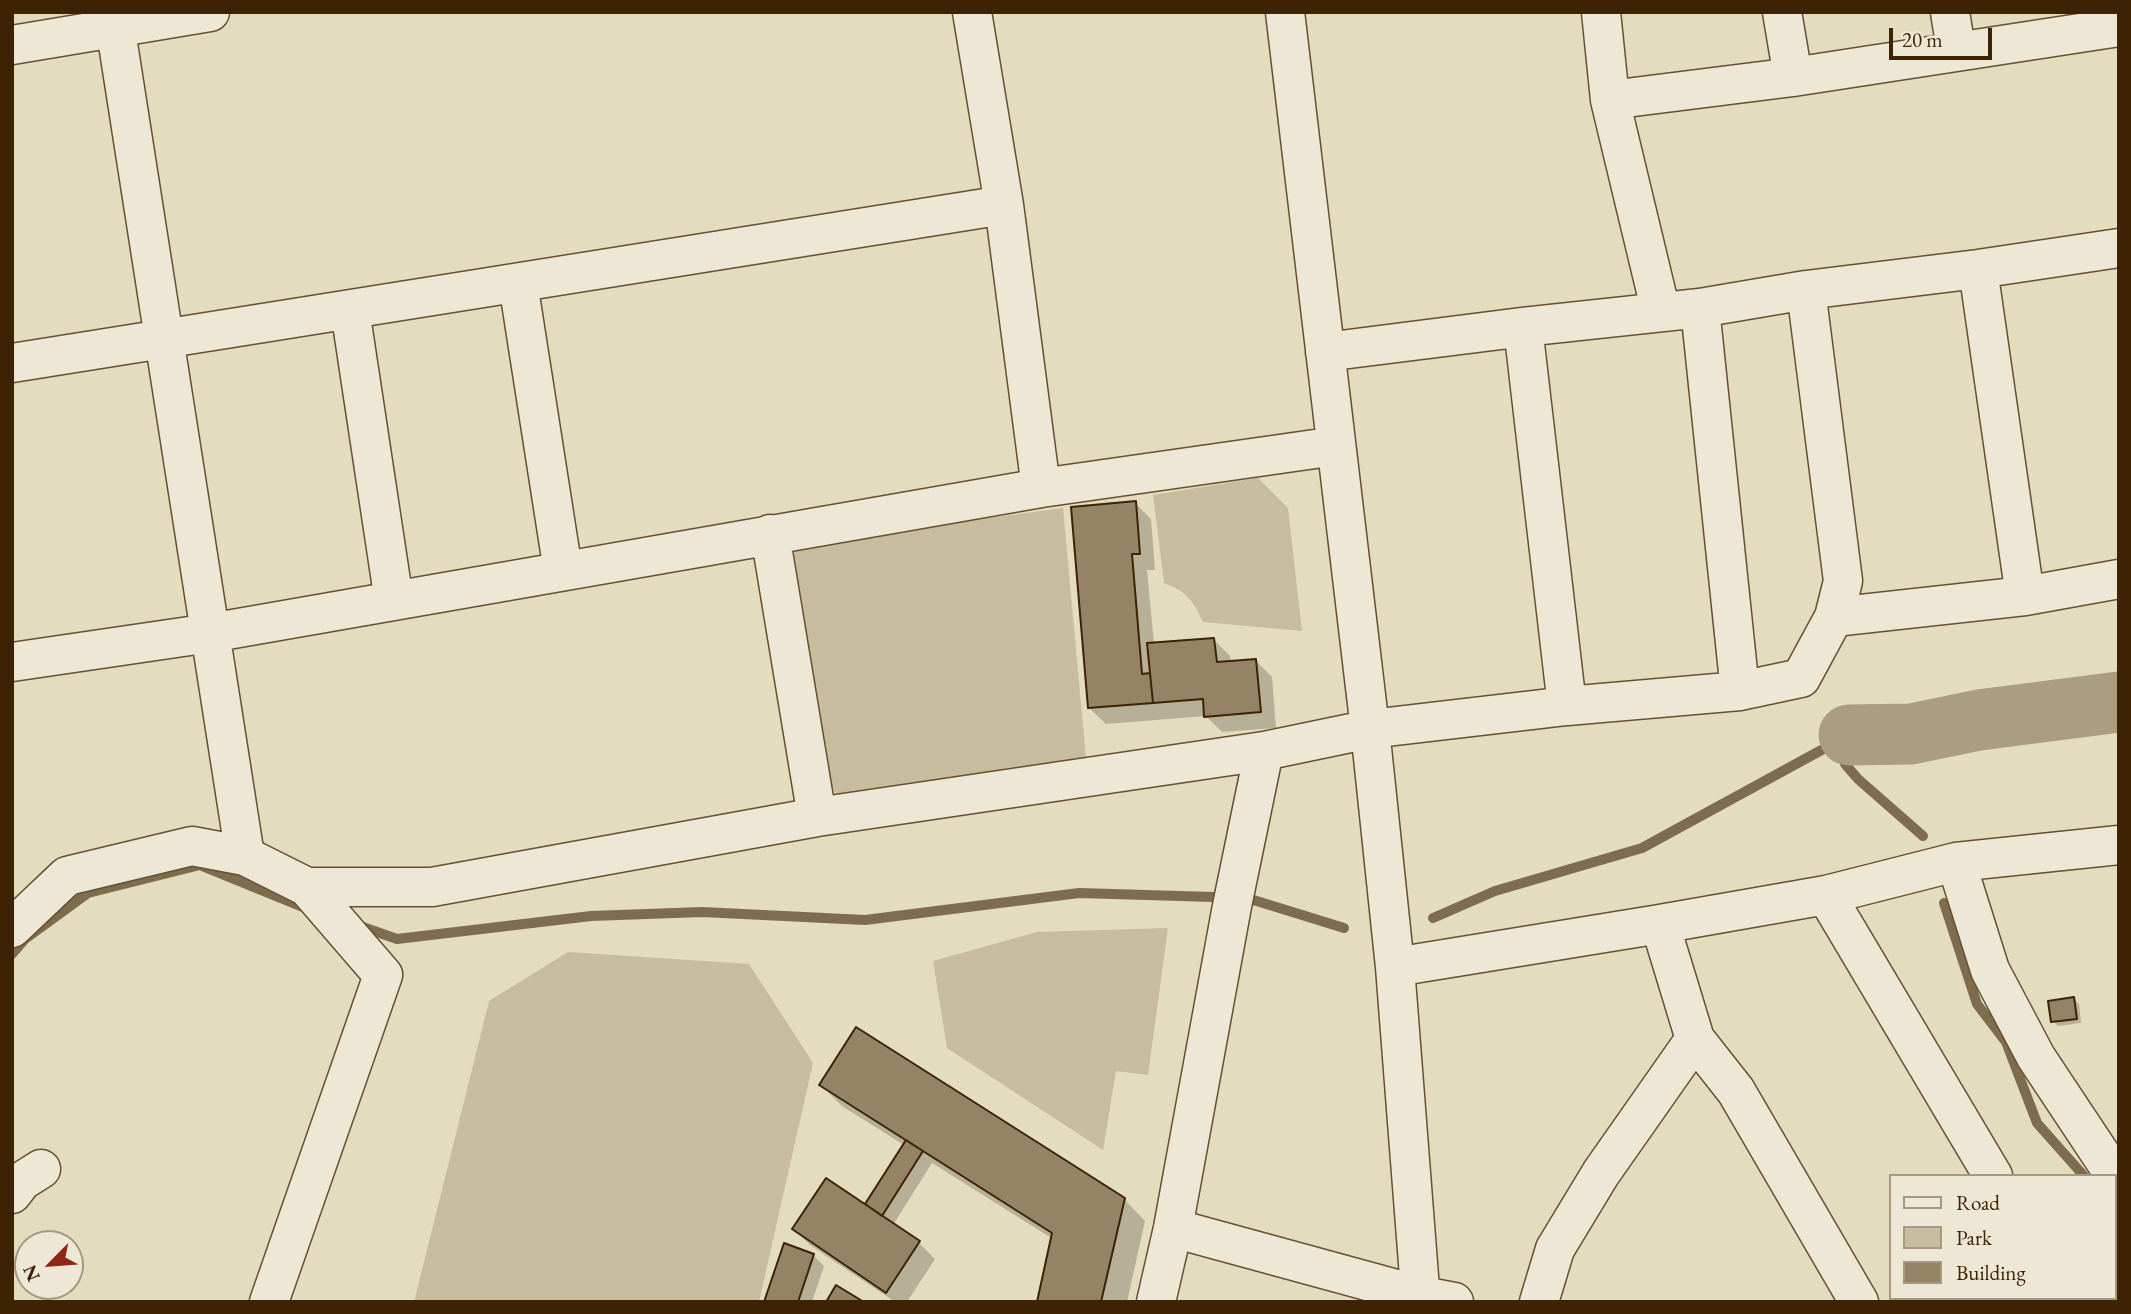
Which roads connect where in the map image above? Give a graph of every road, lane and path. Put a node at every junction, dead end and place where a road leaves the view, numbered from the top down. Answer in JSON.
{"nodes":[{"id":1,"x":210,"y":12,"type":"edge"},
{"id":2,"x":972,"y":12,"type":"edge"},
{"id":3,"x":1285,"y":12,"type":"edge"},
{"id":4,"x":1601,"y":12,"type":"edge"},
{"id":5,"x":1782,"y":12,"type":"edge"},
{"id":6,"x":1950,"y":12,"type":"edge"},
{"id":7,"x":114,"y":20,"type":"edge"},
{"id":8,"x":2119,"y":27,"type":"edge"},
{"id":9,"x":12,"y":45,"type":"edge"},
{"id":10,"x":1956,"y":50,"type":"junction"},
{"id":11,"x":1793,"y":77,"type":"junction"},
{"id":12,"x":1610,"y":100,"type":"junction"},
{"id":13,"x":1004,"y":205,"type":"junction"},
{"id":14,"x":2119,"y":248,"type":"edge"},
{"id":15,"x":1978,"y":269,"type":"junction"},
{"id":16,"x":518,"y":283,"type":"junction"},
{"id":17,"x":1806,"y":290,"type":"junction"},
{"id":18,"x":1700,"y":308,"type":"junction"},
{"id":19,"x":350,"y":310,"type":"junction"},
{"id":20,"x":1661,"y":313,"type":"junction"},
{"id":21,"x":1523,"y":327,"type":"junction"},
{"id":22,"x":164,"y":340,"type":"junction"},
{"id":23,"x":1325,"y":352,"type":"junction"},
{"id":24,"x":12,"y":363,"type":"edge"},
{"id":25,"x":1336,"y":446,"type":"junction"},
{"id":26,"x":1041,"y":488,"type":"junction"},
{"id":27,"x":770,"y":534,"type":"junction"},
{"id":28,"x":563,"y":571,"type":"junction"},
{"id":29,"x":2119,"y":579,"type":"edge"},
{"id":30,"x":2025,"y":596,"type":"junction"},
{"id":31,"x":394,"y":601,"type":"junction"},
{"id":32,"x":1834,"y":617,"type":"junction"},
{"id":33,"x":210,"y":633,"type":"junction"},
{"id":34,"x":12,"y":662,"type":"edge"},
{"id":35,"x":1740,"y":691,"type":"junction"},
{"id":36,"x":1567,"y":706,"type":"junction"},
{"id":37,"x":1370,"y":729,"type":"junction"},
{"id":38,"x":1264,"y":751,"type":"junction"},
{"id":39,"x":817,"y":817,"type":"junction"},
{"id":40,"x":2119,"y":845,"type":"edge"},
{"id":41,"x":245,"y":856,"type":"junction"},
{"id":42,"x":1956,"y":862,"type":"junction"},
{"id":43,"x":307,"y":887,"type":"junction"},
{"id":44,"x":1826,"y":895,"type":"junction"},
{"id":45,"x":1660,"y":924,"type":"junction"},
{"id":46,"x":12,"y":928,"type":"edge"},
{"id":47,"x":1395,"y":967,"type":"junction"},
{"id":48,"x":1695,"y":1039,"type":"junction"},
{"id":49,"x":41,"y":1169,"type":"dead end"},
{"id":50,"x":1992,"y":1174,"type":"edge"},
{"id":51,"x":2114,"y":1174,"type":"edge"},
{"id":52,"x":12,"y":1194,"type":"edge"},
{"id":53,"x":1173,"y":1228,"type":"junction"},
{"id":54,"x":1432,"y":1300,"type":"edge"},
{"id":55,"x":269,"y":1302,"type":"edge"},
{"id":56,"x":1156,"y":1302,"type":"edge"},
{"id":57,"x":1539,"y":1302,"type":"edge"},
{"id":58,"x":1859,"y":1302,"type":"edge"}],
"edges":[{"from":1,"to":7,"type":"street"},
{"from":2,"to":13,"type":"street"},
{"from":3,"to":23,"type":"street"},
{"from":4,"to":12,"type":"street"},
{"from":5,"to":11,"type":"street"},
{"from":6,"to":10,"type":"street"},
{"from":7,"to":9,"type":"street"},
{"from":7,"to":22,"type":"street"},
{"from":8,"to":10,"type":"street"},
{"from":10,"to":11,"type":"street"},
{"from":11,"to":12,"type":"street"},
{"from":12,"to":20,"type":"street"},
{"from":13,"to":16,"type":"street"},
{"from":13,"to":26,"type":"street"},
{"from":14,"to":15,"type":"street"},
{"from":15,"to":17,"type":"street"},
{"from":15,"to":30,"type":"street"},
{"from":16,"to":19,"type":"street"},
{"from":16,"to":28,"type":"street"},
{"from":17,"to":18,"type":"street"},
{"from":17,"to":32,"type":"street"},
{"from":18,"to":20,"type":"street"},
{"from":18,"to":35,"type":"street"},
{"from":19,"to":22,"type":"street"},
{"from":19,"to":31,"type":"street"},
{"from":20,"to":21,"type":"street"},
{"from":21,"to":23,"type":"street"},
{"from":21,"to":36,"type":"street"},
{"from":22,"to":24,"type":"street"},
{"from":22,"to":33,"type":"street"},
{"from":23,"to":25,"type":"street"},
{"from":25,"to":26,"type":"street"},
{"from":25,"to":37,"type":"street"},
{"from":26,"to":27,"type":"street"},
{"from":27,"to":28,"type":"street"},
{"from":27,"to":39,"type":"street"},
{"from":28,"to":31,"type":"street"},
{"from":29,"to":30,"type":"street"},
{"from":30,"to":32,"type":"street"},
{"from":31,"to":33,"type":"street"},
{"from":32,"to":35,"type":"street"},
{"from":33,"to":34,"type":"street"},
{"from":33,"to":41,"type":"street"},
{"from":35,"to":36,"type":"street"},
{"from":36,"to":37,"type":"street"},
{"from":37,"to":38,"type":"street"},
{"from":37,"to":47,"type":"street"},
{"from":38,"to":39,"type":"street"},
{"from":38,"to":53,"type":"street"},
{"from":39,"to":43,"type":"street"},
{"from":40,"to":42,"type":"street"},
{"from":41,"to":43,"type":"street"},
{"from":41,"to":46,"type":"street"},
{"from":42,"to":44,"type":"street"},
{"from":42,"to":51,"type":"street"},
{"from":43,"to":55,"type":"street"},
{"from":44,"to":45,"type":"street"},
{"from":44,"to":50,"type":"street"},
{"from":45,"to":47,"type":"street"},
{"from":45,"to":48,"type":"street"},
{"from":47,"to":54,"type":"street"},
{"from":48,"to":57,"type":"street"},
{"from":48,"to":58,"type":"street"},
{"from":49,"to":52,"type":"street"},
{"from":53,"to":54,"type":"street"},
{"from":53,"to":56,"type":"street"}]}
